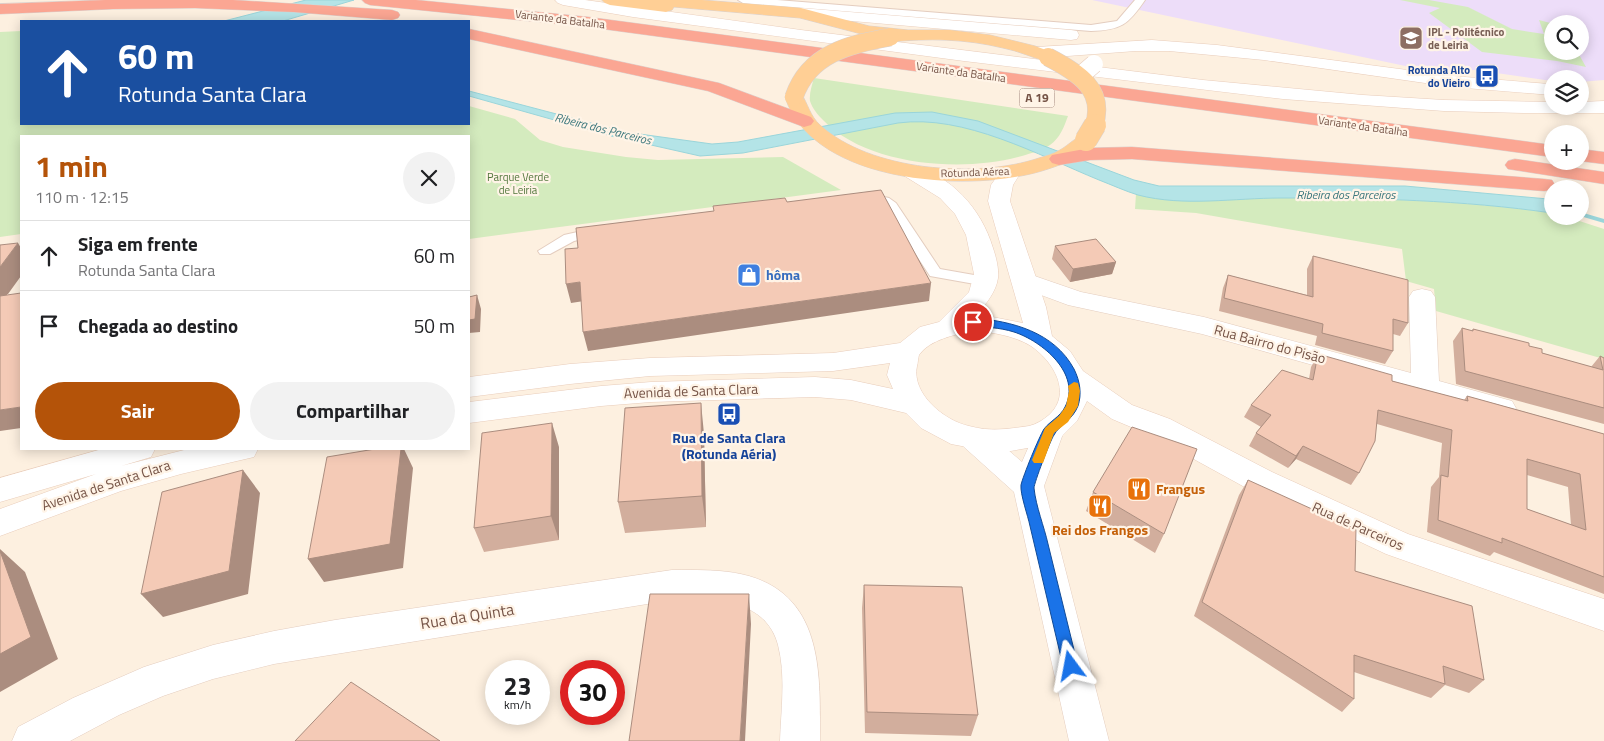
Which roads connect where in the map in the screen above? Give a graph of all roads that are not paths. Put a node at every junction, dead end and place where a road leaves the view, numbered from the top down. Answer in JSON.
{"nodes":[{"id":1,"x":370,"y":0,"type":"edge"},
{"id":2,"x":563,"y":0,"type":"edge"},
{"id":3,"x":610,"y":0,"type":"edge"},
{"id":4,"x":648,"y":0,"type":"edge"},
{"id":5,"x":743,"y":0,"type":"edge"},
{"id":6,"x":1139,"y":2,"type":"edge"},
{"id":7,"x":0,"y":9,"type":"edge"},
{"id":8,"x":801,"y":13,"type":"junction"},
{"id":9,"x":451,"y":20,"type":"edge"},
{"id":10,"x":470,"y":21,"type":"edge"},
{"id":11,"x":470,"y":34,"type":"edge"},
{"id":12,"x":898,"y":36,"type":"junction"},
{"id":13,"x":1152,"y":45,"type":"junction"},
{"id":14,"x":842,"y":49,"type":"junction"},
{"id":15,"x":1041,"y":55,"type":"junction"},
{"id":16,"x":1087,"y":70,"type":"junction"},
{"id":17,"x":1544,"y":90,"type":"edge"},
{"id":18,"x":1589,"y":92,"type":"edge"},
{"id":19,"x":1604,"y":92,"type":"edge"},
{"id":20,"x":1544,"y":98,"type":"edge"},
{"id":21,"x":1589,"y":104,"type":"edge"},
{"id":22,"x":1604,"y":106,"type":"edge"},
{"id":23,"x":804,"y":121,"type":"junction"},
{"id":24,"x":1328,"y":139,"type":"dead end"},
{"id":25,"x":1544,"y":151,"type":"edge"},
{"id":26,"x":1589,"y":156,"type":"edge"},
{"id":27,"x":1604,"y":158,"type":"edge"},
{"id":28,"x":1060,"y":159,"type":"junction"},
{"id":29,"x":1496,"y":162,"type":"dead end"},
{"id":30,"x":910,"y":170,"type":"junction"},
{"id":31,"x":1010,"y":172,"type":"junction"},
{"id":32,"x":1604,"y":178,"type":"edge"},
{"id":33,"x":1604,"y":191,"type":"edge"},
{"id":34,"x":545,"y":251,"type":"dead end"},
{"id":35,"x":1023,"y":280,"type":"junction"},
{"id":36,"x":986,"y":281,"type":"junction"},
{"id":37,"x":1422,"y":297,"type":"dead end"},
{"id":38,"x":1078,"y":299,"type":"junction"},
{"id":39,"x":951,"y":324,"type":"junction"},
{"id":40,"x":1037,"y":328,"type":"junction"},
{"id":41,"x":908,"y":351,"type":"junction"},
{"id":42,"x":1072,"y":377,"type":"junction"},
{"id":43,"x":470,"y":387,"type":"edge"},
{"id":44,"x":1425,"y":387,"type":"junction"},
{"id":45,"x":914,"y":404,"type":"junction"},
{"id":46,"x":1122,"y":412,"type":"junction"},
{"id":47,"x":470,"y":413,"type":"edge"},
{"id":48,"x":1529,"y":416,"type":"edge"},
{"id":49,"x":1056,"y":425,"type":"junction"},
{"id":50,"x":975,"y":439,"type":"junction"},
{"id":51,"x":110,"y":450,"type":"edge"},
{"id":52,"x":137,"y":450,"type":"edge"},
{"id":53,"x":238,"y":450,"type":"edge"},
{"id":54,"x":51,"y":476,"type":"junction"},
{"id":55,"x":1028,"y":486,"type":"junction"},
{"id":56,"x":0,"y":490,"type":"edge"},
{"id":57,"x":0,"y":523,"type":"edge"},
{"id":58,"x":1604,"y":615,"type":"edge"},
{"id":59,"x":32,"y":741,"type":"edge"},
{"id":60,"x":800,"y":741,"type":"edge"},
{"id":61,"x":1088,"y":741,"type":"edge"}],
"edges":[{"from":1,"to":25,"type":"highway","name":"Variante da Batalha","number":"A 19"},
{"from":2,"to":22,"type":"main road"},
{"from":3,"to":14,"type":"main road"},
{"from":4,"to":8,"type":"main road"},
{"from":5,"to":6,"type":"lane"},
{"from":7,"to":9,"type":"highway","name":"Variante da Batalha","number":"A 19"},
{"from":8,"to":12,"type":"main road"},
{"from":8,"to":13,"type":"main road"},
{"from":10,"to":24,"type":"highway","name":"Variante da Batalha","number":"A 19"},
{"from":11,"to":23,"type":"highway"},
{"from":12,"to":14,"type":"main road","name":"Rotunda Aérea","bridge":true},
{"from":12,"to":15,"type":"main road","name":"Rotunda Aérea"},
{"from":13,"to":15,"type":"main road"},
{"from":13,"to":17,"type":"main road"},
{"from":14,"to":23,"type":"main road","name":"Rotunda Aérea","bridge":true},
{"from":15,"to":16,"type":"main road","name":"Rotunda Aérea","bridge":true},
{"from":16,"to":20,"type":"main road"},
{"from":16,"to":28,"type":"main road","name":"Rotunda Aérea","bridge":true},
{"from":18,"to":19,"type":"main road"},
{"from":21,"to":22,"type":"main road"},
{"from":23,"to":30,"type":"main road","name":"Rotunda Aérea"},
{"from":26,"to":27,"type":"highway"},
{"from":28,"to":31,"type":"main road","name":"Rotunda Aérea"},
{"from":28,"to":33,"type":"highway"},
{"from":29,"to":32,"type":"highway"},
{"from":30,"to":31,"type":"main road","name":"Rotunda Aérea"},
{"from":30,"to":36,"type":"main road"},
{"from":31,"to":35,"type":"main road"},
{"from":34,"to":36,"type":"lane"},
{"from":35,"to":38,"type":"main road","name":"Rua Bairro do Pisão"},
{"from":35,"to":40,"type":"main road"},
{"from":36,"to":39,"type":"main road"},
{"from":37,"to":44,"type":"main road"},
{"from":38,"to":40,"type":"main road"},
{"from":38,"to":44,"type":"main road","name":"Rua Bairro do Pisão"},
{"from":39,"to":40,"type":"main road"},
{"from":39,"to":41,"type":"main road"},
{"from":40,"to":42,"type":"main road"},
{"from":41,"to":43,"type":"main road","name":"Avenida de Santa Clara"},
{"from":41,"to":45,"type":"main road"},
{"from":42,"to":46,"type":"main road","name":"Rua de Parceiros"},
{"from":42,"to":49,"type":"main road"},
{"from":44,"to":48,"type":"main road","name":"Rua Bairro do Pisão"},
{"from":45,"to":47,"type":"main road","name":"Avenida de Santa Clara"},
{"from":45,"to":50,"type":"main road"},
{"from":46,"to":49,"type":"main road","name":"Rua de Parceiros"},
{"from":46,"to":58,"type":"main road","name":"Rua de Parceiros"},
{"from":49,"to":50,"type":"main road"},
{"from":49,"to":55,"type":"main road"},
{"from":50,"to":55,"type":"main road"},
{"from":51,"to":54,"type":"lane"},
{"from":52,"to":54,"type":"main road","name":"Avenida de Santa Clara"},
{"from":53,"to":57,"type":"main road","name":"Avenida de Santa Clara"},
{"from":54,"to":56,"type":"main road","name":"Avenida de Santa Clara"},
{"from":55,"to":61,"type":"main road"},
{"from":59,"to":60,"type":"main road","name":"Rua da Quinta"}]}
